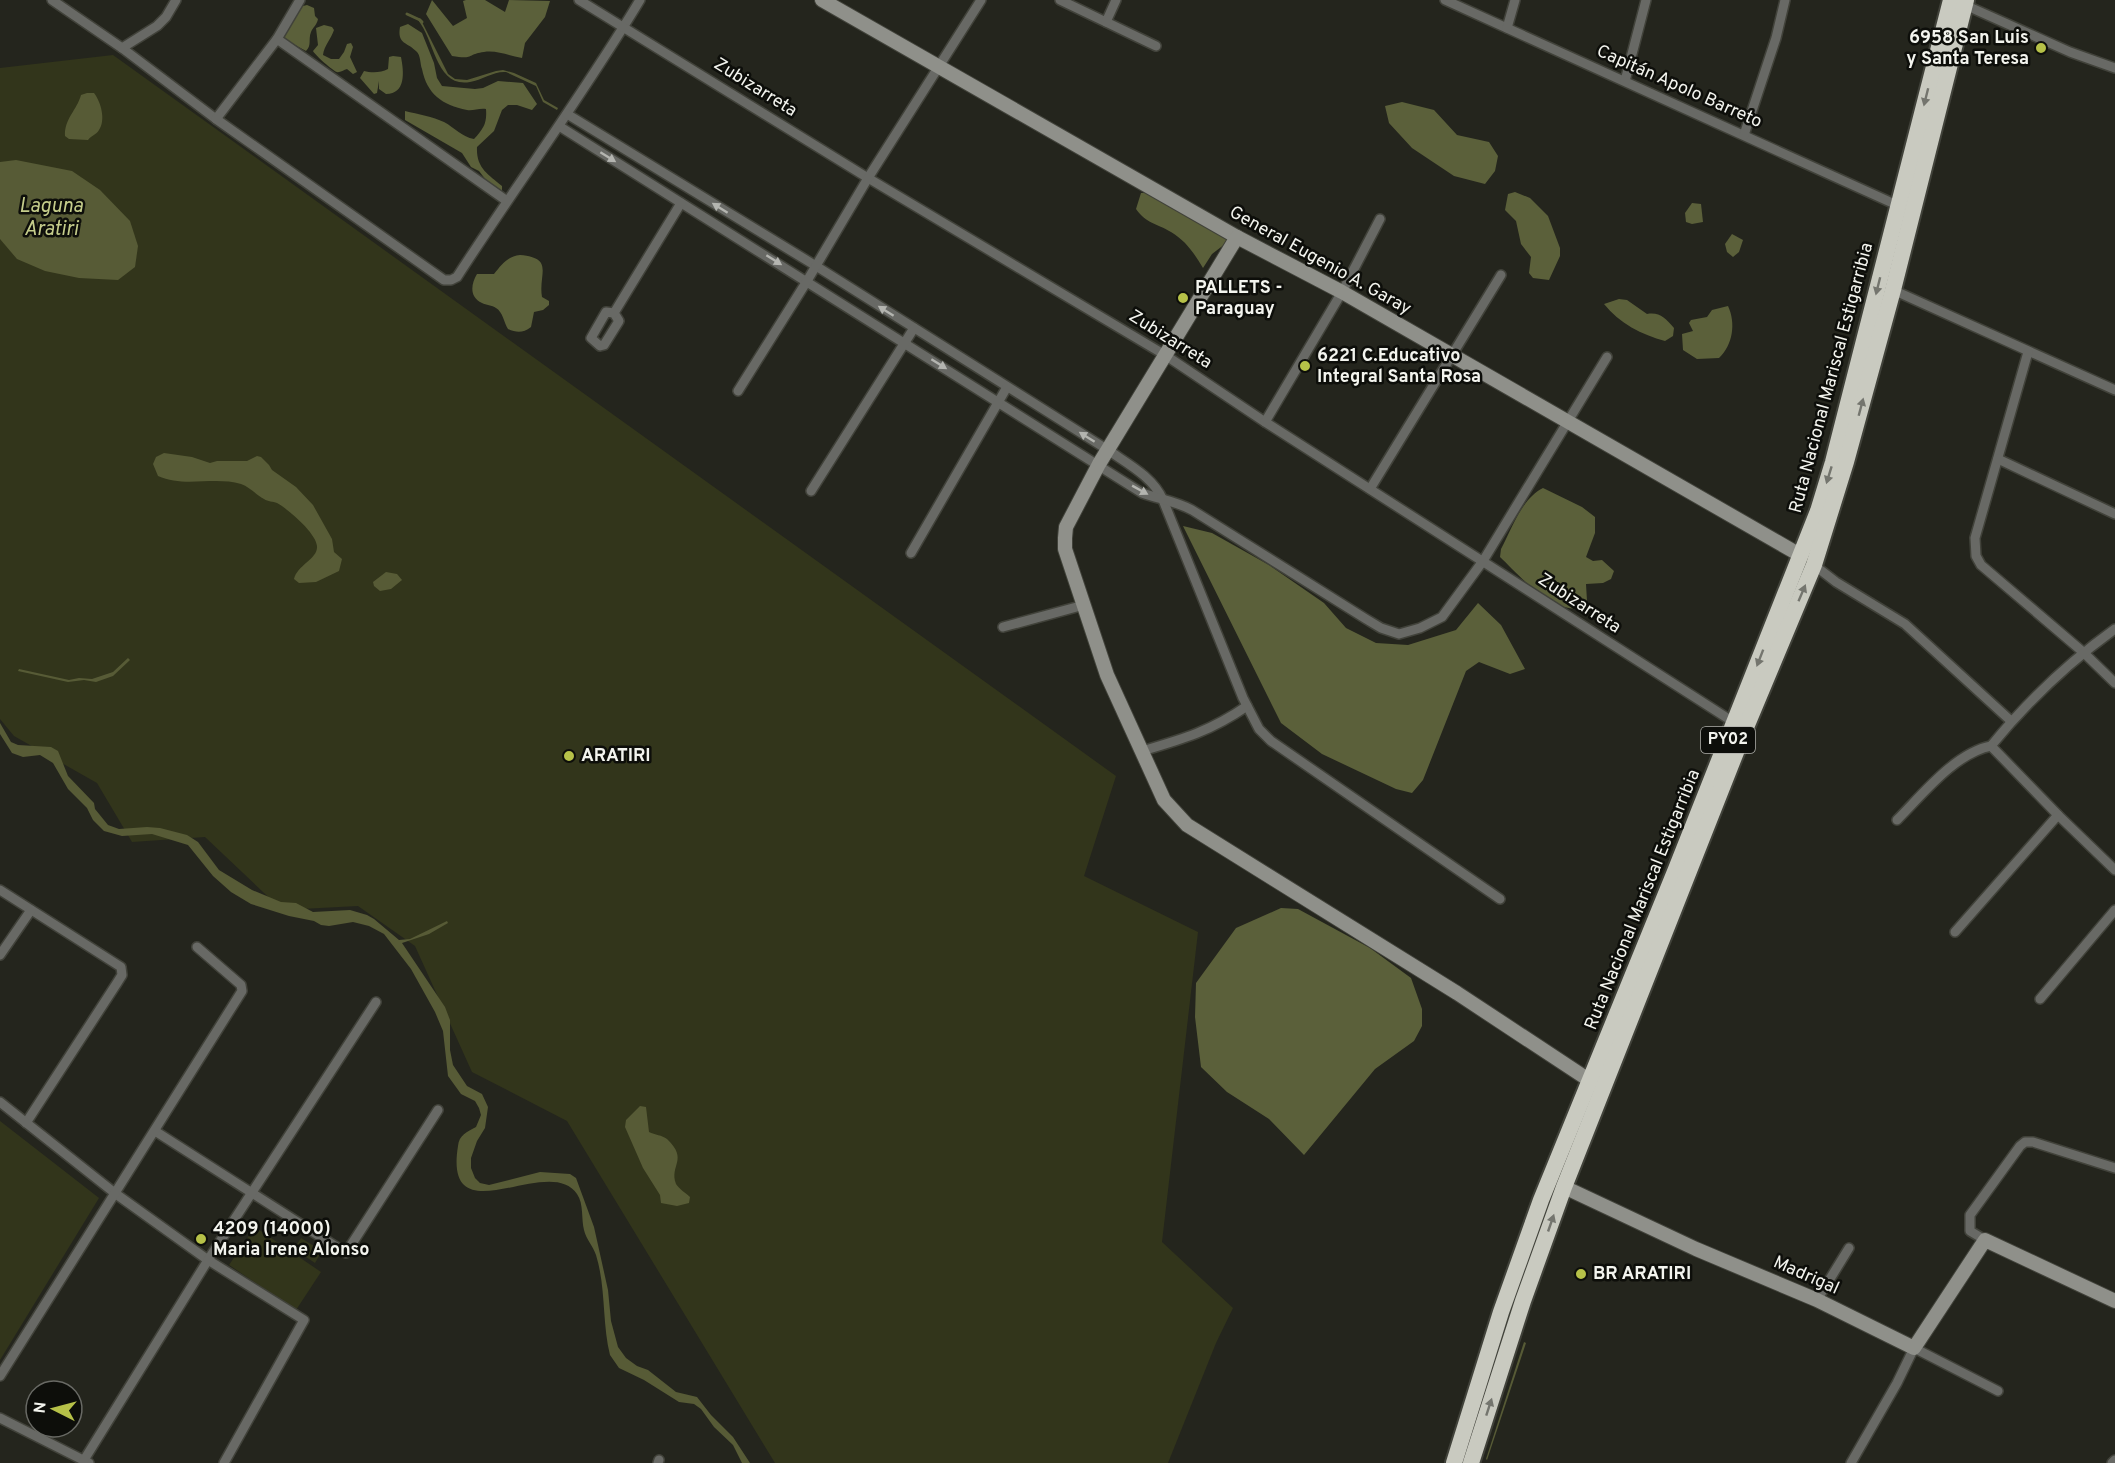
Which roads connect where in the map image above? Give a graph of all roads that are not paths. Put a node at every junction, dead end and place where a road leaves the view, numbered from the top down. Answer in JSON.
{"nodes":[{"id":1,"x":52,"y":0,"type":"edge"},
{"id":2,"x":176,"y":0,"type":"edge"},
{"id":3,"x":300,"y":0,"type":"edge"},
{"id":4,"x":579,"y":0,"type":"edge"},
{"id":5,"x":640,"y":0,"type":"edge"},
{"id":6,"x":822,"y":0,"type":"edge"},
{"id":7,"x":981,"y":0,"type":"edge"},
{"id":8,"x":1060,"y":0,"type":"edge"},
{"id":9,"x":1116,"y":0,"type":"edge"},
{"id":10,"x":1445,"y":0,"type":"edge"},
{"id":11,"x":1515,"y":0,"type":"edge"},
{"id":12,"x":1646,"y":0,"type":"edge"},
{"id":13,"x":1785,"y":0,"type":"edge"},
{"id":14,"x":1960,"y":2,"type":"edge"},
{"id":15,"x":1106,"y":22,"type":"junction"},
{"id":16,"x":624,"y":26,"type":"junction"},
{"id":17,"x":1508,"y":28,"type":"junction"},
{"id":18,"x":277,"y":39,"type":"junction"},
{"id":19,"x":1156,"y":46,"type":"dead end"},
{"id":20,"x":122,"y":48,"type":"junction"},
{"id":21,"x":939,"y":68,"type":"junction"},
{"id":22,"x":2115,"y":68,"type":"edge"},
{"id":23,"x":1625,"y":81,"type":"junction"},
{"id":24,"x":567,"y":114,"type":"junction"},
{"id":25,"x":216,"y":119,"type":"junction"},
{"id":26,"x":559,"y":126,"type":"junction"},
{"id":27,"x":1744,"y":135,"type":"junction"},
{"id":28,"x":868,"y":178,"type":"junction"},
{"id":29,"x":507,"y":201,"type":"junction"},
{"id":30,"x":681,"y":203,"type":"junction"},
{"id":31,"x":1899,"y":206,"type":"junction"},
{"id":32,"x":1380,"y":219,"type":"dead end"},
{"id":33,"x":1237,"y":237,"type":"junction"},
{"id":34,"x":816,"y":266,"type":"junction"},
{"id":35,"x":1501,"y":274,"type":"dead end"},
{"id":36,"x":807,"y":281,"type":"junction"},
{"id":37,"x":1893,"y":290,"type":"junction"},
{"id":38,"x":1342,"y":292,"type":"junction"},
{"id":39,"x":614,"y":313,"type":"dead end"},
{"id":40,"x":914,"y":328,"type":"junction"},
{"id":41,"x":905,"y":344,"type":"junction"},
{"id":42,"x":2028,"y":352,"type":"junction"},
{"id":43,"x":1165,"y":355,"type":"junction"},
{"id":44,"x":1452,"y":355,"type":"junction"},
{"id":45,"x":1606,"y":357,"type":"dead end"},
{"id":46,"x":1008,"y":387,"type":"junction"},
{"id":47,"x":2115,"y":390,"type":"edge"},
{"id":48,"x":738,"y":391,"type":"dead end"},
{"id":49,"x":998,"y":401,"type":"junction"},
{"id":50,"x":1566,"y":421,"type":"junction"},
{"id":51,"x":1265,"y":422,"type":"junction"},
{"id":52,"x":1108,"y":450,"type":"junction"},
{"id":53,"x":1998,"y":459,"type":"junction"},
{"id":54,"x":1100,"y":464,"type":"junction"},
{"id":55,"x":1370,"y":489,"type":"junction"},
{"id":56,"x":811,"y":490,"type":"dead end"},
{"id":57,"x":1163,"y":500,"type":"junction"},
{"id":58,"x":2115,"y":514,"type":"edge"},
{"id":59,"x":911,"y":553,"type":"dead end"},
{"id":60,"x":1807,"y":560,"type":"junction"},
{"id":61,"x":1483,"y":561,"type":"junction"},
{"id":62,"x":1084,"y":605,"type":"junction"},
{"id":63,"x":1004,"y":627,"type":"dead end"},
{"id":64,"x":2115,"y":629,"type":"edge"},
{"id":65,"x":2083,"y":652,"type":"junction"},
{"id":66,"x":2115,"y":683,"type":"edge"},
{"id":67,"x":1247,"y":706,"type":"junction"},
{"id":68,"x":2011,"y":721,"type":"junction"},
{"id":69,"x":1735,"y":723,"type":"junction"},
{"id":70,"x":1991,"y":746,"type":"junction"},
{"id":71,"x":1142,"y":752,"type":"junction"},
{"id":72,"x":2058,"y":815,"type":"junction"},
{"id":73,"x":1898,"y":820,"type":"dead end"},
{"id":74,"x":2115,"y":870,"type":"edge"},
{"id":75,"x":0,"y":890,"type":"edge"},
{"id":76,"x":1500,"y":899,"type":"dead end"},
{"id":77,"x":31,"y":910,"type":"junction"},
{"id":78,"x":2115,"y":910,"type":"edge"},
{"id":79,"x":2107,"y":920,"type":"junction"},
{"id":80,"x":2115,"y":929,"type":"edge"},
{"id":81,"x":1954,"y":932,"type":"dead end"},
{"id":82,"x":197,"y":947,"type":"dead end"},
{"id":83,"x":0,"y":955,"type":"edge"},
{"id":84,"x":2040,"y":999,"type":"dead end"},
{"id":85,"x":376,"y":1002,"type":"dead end"},
{"id":86,"x":1597,"y":1085,"type":"junction"},
{"id":87,"x":0,"y":1102,"type":"edge"},
{"id":88,"x":438,"y":1110,"type":"dead end"},
{"id":89,"x":26,"y":1123,"type":"junction"},
{"id":90,"x":155,"y":1131,"type":"junction"},
{"id":91,"x":2115,"y":1168,"type":"edge"},
{"id":92,"x":1564,"y":1186,"type":"junction"},
{"id":93,"x":251,"y":1193,"type":"junction"},
{"id":94,"x":116,"y":1194,"type":"junction"},
{"id":95,"x":1985,"y":1240,"type":"junction"},
{"id":96,"x":1848,"y":1248,"type":"dead end"},
{"id":97,"x":208,"y":1260,"type":"junction"},
{"id":98,"x":1817,"y":1300,"type":"junction"},
{"id":99,"x":2115,"y":1301,"type":"edge"},
{"id":100,"x":1914,"y":1348,"type":"junction"},
{"id":101,"x":0,"y":1376,"type":"edge"},
{"id":102,"x":1998,"y":1391,"type":"dead end"},
{"id":103,"x":0,"y":1418,"type":"edge"},
{"id":104,"x":2115,"y":1460,"type":"edge"},
{"id":105,"x":87,"y":1462,"type":"edge"},
{"id":106,"x":224,"y":1463,"type":"edge"},
{"id":107,"x":1454,"y":1463,"type":"edge"},
{"id":108,"x":1471,"y":1463,"type":"edge"},
{"id":109,"x":1851,"y":1463,"type":"edge"},
{"id":110,"x":2112,"y":1463,"type":"edge"}],
"edges":[{"from":1,"to":20,"type":"street"},
{"from":2,"to":20,"type":"street"},
{"from":3,"to":18,"type":"street"},
{"from":4,"to":16,"type":"street","name":"Zubizarreta"},
{"from":5,"to":16,"type":"street"},
{"from":6,"to":21,"type":"street","name":"General Eugenio A. Garay"},
{"from":7,"to":21,"type":"street"},
{"from":8,"to":15,"type":"street"},
{"from":9,"to":15,"type":"street"},
{"from":10,"to":17,"type":"street","name":"Capitán Apolo Barreto"},
{"from":11,"to":17,"type":"street"},
{"from":12,"to":23,"type":"street"},
{"from":13,"to":27,"type":"street"},
{"from":14,"to":22,"type":"street"},
{"from":14,"to":31,"type":"highway","name":"Ruta Nacional Mariscal Estigarribia","number":"PY02","one_way":true},
{"from":14,"to":37,"type":"highway","name":"Ruta Nacional Mariscal Estigarribia","number":"PY02"},
{"from":15,"to":19,"type":"street"},
{"from":16,"to":24,"type":"street"},
{"from":16,"to":28,"type":"street","name":"Zubizarreta"},
{"from":17,"to":23,"type":"street","name":"Capitán Apolo Barreto"},
{"from":18,"to":25,"type":"street"},
{"from":18,"to":29,"type":"street"},
{"from":20,"to":25,"type":"street"},
{"from":21,"to":28,"type":"street"},
{"from":21,"to":33,"type":"street","name":"General Eugenio A. Garay"},
{"from":23,"to":27,"type":"street","name":"Capitán Apolo Barreto"},
{"from":24,"to":26,"type":"street"},
{"from":34,"to":24,"type":"street","one_way":true},
{"from":25,"to":29,"type":"street"},
{"from":26,"to":29,"type":"street"},
{"from":26,"to":30,"type":"street","one_way":true},
{"from":27,"to":31,"type":"street","name":"Capitán Apolo Barreto"},
{"from":28,"to":34,"type":"street"},
{"from":28,"to":43,"type":"street","name":"Zubizarreta"},
{"from":30,"to":36,"type":"street","one_way":true},
{"from":30,"to":39,"type":"street"},
{"from":31,"to":60,"type":"highway","name":"Ruta Nacional Mariscal Estigarribia","number":"PY02","one_way":true},
{"from":32,"to":38,"type":"street"},
{"from":33,"to":38,"type":"street","name":"General Eugenio A. Garay"},
{"from":33,"to":43,"type":"street"},
{"from":34,"to":36,"type":"street"},
{"from":40,"to":34,"type":"street","one_way":true},
{"from":35,"to":44,"type":"street"},
{"from":36,"to":41,"type":"street"},
{"from":36,"to":48,"type":"street"},
{"from":37,"to":42,"type":"street"},
{"from":60,"to":37,"type":"highway","name":"Ruta Nacional Mariscal Estigarribia","number":"PY02","one_way":true},
{"from":38,"to":44,"type":"street","name":"General Eugenio A. Garay"},
{"from":38,"to":51,"type":"street"},
{"from":40,"to":41,"type":"street"},
{"from":40,"to":46,"type":"street"},
{"from":41,"to":49,"type":"street","one_way":true},
{"from":41,"to":56,"type":"street"},
{"from":42,"to":47,"type":"street"},
{"from":42,"to":53,"type":"street"},
{"from":43,"to":51,"type":"street","name":"Zubizarreta"},
{"from":43,"to":52,"type":"street"},
{"from":44,"to":50,"type":"street","name":"General Eugenio A. Garay"},
{"from":44,"to":55,"type":"street"},
{"from":45,"to":50,"type":"street"},
{"from":46,"to":49,"type":"street"},
{"from":52,"to":46,"type":"street","one_way":true},
{"from":49,"to":54,"type":"street"},
{"from":49,"to":59,"type":"street"},
{"from":50,"to":60,"type":"street","name":"General Eugenio A. Garay"},
{"from":50,"to":61,"type":"street"},
{"from":51,"to":55,"type":"street","name":"Zubizarreta"},
{"from":52,"to":54,"type":"street"},
{"from":52,"to":57,"type":"street"},
{"from":53,"to":58,"type":"street"},
{"from":53,"to":65,"type":"street"},
{"from":54,"to":57,"type":"street","one_way":true},
{"from":54,"to":62,"type":"street"},
{"from":55,"to":61,"type":"street","name":"Zubizarreta"},
{"from":57,"to":61,"type":"street"},
{"from":57,"to":67,"type":"street"},
{"from":60,"to":68,"type":"street"},
{"from":60,"to":69,"type":"highway","name":"Ruta Nacional Mariscal Estigarribia","number":"PY02","one_way":true},
{"from":86,"to":60,"type":"highway","name":"Ruta Nacional Mariscal Estigarribia","number":"PY02","one_way":true},
{"from":61,"to":69,"type":"street","name":"Zubizarreta"},
{"from":62,"to":63,"type":"street"},
{"from":62,"to":71,"type":"street"},
{"from":64,"to":65,"type":"street"},
{"from":65,"to":66,"type":"street"},
{"from":65,"to":68,"type":"street"},
{"from":67,"to":71,"type":"street"},
{"from":67,"to":76,"type":"street"},
{"from":68,"to":70,"type":"street"},
{"from":69,"to":86,"type":"highway","name":"Ruta Nacional Mariscal Estigarribia","number":"PY02"},
{"from":70,"to":72,"type":"street"},
{"from":70,"to":73,"type":"street"},
{"from":71,"to":86,"type":"street"},
{"from":72,"to":74,"type":"street"},
{"from":72,"to":81,"type":"street"},
{"from":75,"to":77,"type":"street"},
{"from":77,"to":83,"type":"street"},
{"from":77,"to":89,"type":"street"},
{"from":78,"to":79,"type":"street"},
{"from":79,"to":80,"type":"street"},
{"from":79,"to":84,"type":"street"},
{"from":82,"to":90,"type":"street"},
{"from":85,"to":93,"type":"street"},
{"from":86,"to":92,"type":"highway","name":"Ruta Nacional Mariscal Estigarribia","number":"PY02"},
{"from":86,"to":107,"type":"highway","name":"Ruta Nacional Mariscal Estigarribia","number":"PY02"},
{"from":87,"to":89,"type":"street"},
{"from":88,"to":93,"type":"street"},
{"from":89,"to":94,"type":"street"},
{"from":90,"to":93,"type":"street"},
{"from":90,"to":94,"type":"street"},
{"from":91,"to":95,"type":"street"},
{"from":92,"to":98,"type":"street","name":"Madrigal"},
{"from":108,"to":92,"type":"highway","name":"Ruta Nacional Mariscal Estigarribia","number":"PY02","one_way":true},
{"from":93,"to":97,"type":"street"},
{"from":94,"to":97,"type":"street"},
{"from":94,"to":101,"type":"street"},
{"from":95,"to":99,"type":"street"},
{"from":95,"to":100,"type":"street"},
{"from":96,"to":98,"type":"street"},
{"from":97,"to":105,"type":"street"},
{"from":97,"to":106,"type":"street"},
{"from":98,"to":100,"type":"street","name":"Madrigal"},
{"from":100,"to":102,"type":"street"},
{"from":100,"to":109,"type":"street"},
{"from":103,"to":105,"type":"street"},
{"from":104,"to":110,"type":"street"}]}
